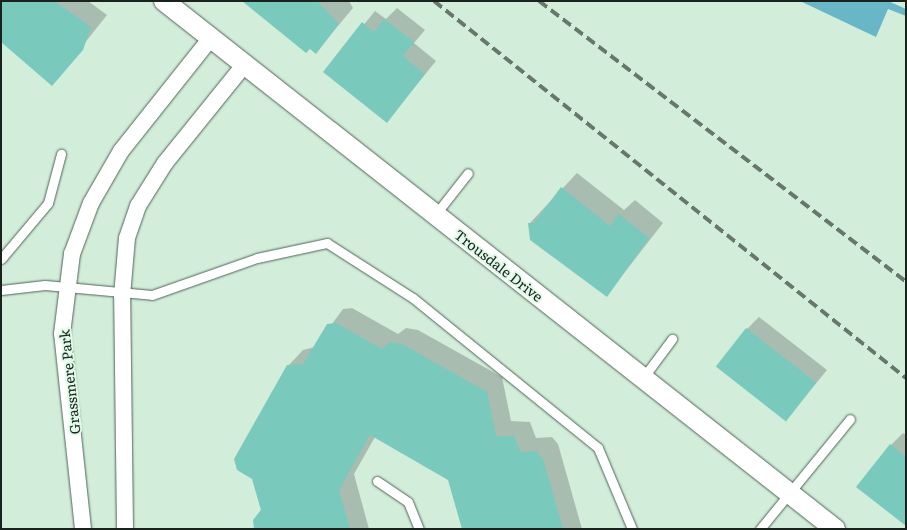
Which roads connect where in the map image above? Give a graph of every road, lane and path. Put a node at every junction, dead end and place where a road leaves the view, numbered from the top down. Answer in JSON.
{"nodes":[{"id":1,"x":164,"y":1,"type":"edge"},
{"id":2,"x":211,"y":38,"type":"junction"},
{"id":3,"x":244,"y":65,"type":"junction"},
{"id":4,"x":61,"y":154,"type":"dead end"},
{"id":5,"x":468,"y":173,"type":"dead end"},
{"id":6,"x":435,"y":215,"type":"junction"},
{"id":7,"x":1,"y":260,"type":"edge"},
{"id":8,"x":66,"y":287,"type":"junction"},
{"id":9,"x":1,"y":290,"type":"edge"},
{"id":10,"x":122,"y":296,"type":"junction"},
{"id":11,"x":672,"y":339,"type":"dead end"},
{"id":12,"x":643,"y":378,"type":"junction"},
{"id":13,"x":850,"y":419,"type":"dead end"},
{"id":14,"x":377,"y":480,"type":"dead end"},
{"id":15,"x":790,"y":494,"type":"junction"},
{"id":16,"x":83,"y":529,"type":"edge"},
{"id":17,"x":125,"y":529,"type":"edge"},
{"id":18,"x":419,"y":529,"type":"edge"},
{"id":19,"x":632,"y":529,"type":"edge"},
{"id":20,"x":760,"y":529,"type":"edge"},
{"id":21,"x":835,"y":529,"type":"edge"}],
"edges":[{"from":1,"to":2,"type":"street","name":"Trousdale Drive"},
{"from":2,"to":3,"type":"street","name":"Trousdale Drive"},
{"from":2,"to":8,"type":"street","name":"Grassmere Park"},
{"from":3,"to":6,"type":"street","name":"Trousdale Drive"},
{"from":3,"to":10,"type":"street"},
{"from":4,"to":7,"type":"lane"},
{"from":5,"to":6,"type":"lane"},
{"from":6,"to":12,"type":"street","name":"Trousdale Drive"},
{"from":8,"to":9,"type":"lane"},
{"from":8,"to":10,"type":"lane"},
{"from":8,"to":16,"type":"street","name":"Grassmere Park"},
{"from":10,"to":17,"type":"street"},
{"from":10,"to":19,"type":"lane"},
{"from":11,"to":12,"type":"lane"},
{"from":12,"to":15,"type":"street","name":"Trousdale Drive"},
{"from":13,"to":15,"type":"lane"},
{"from":14,"to":18,"type":"lane"},
{"from":15,"to":20,"type":"lane"},
{"from":15,"to":21,"type":"street","name":"Trousdale Drive"}]}
